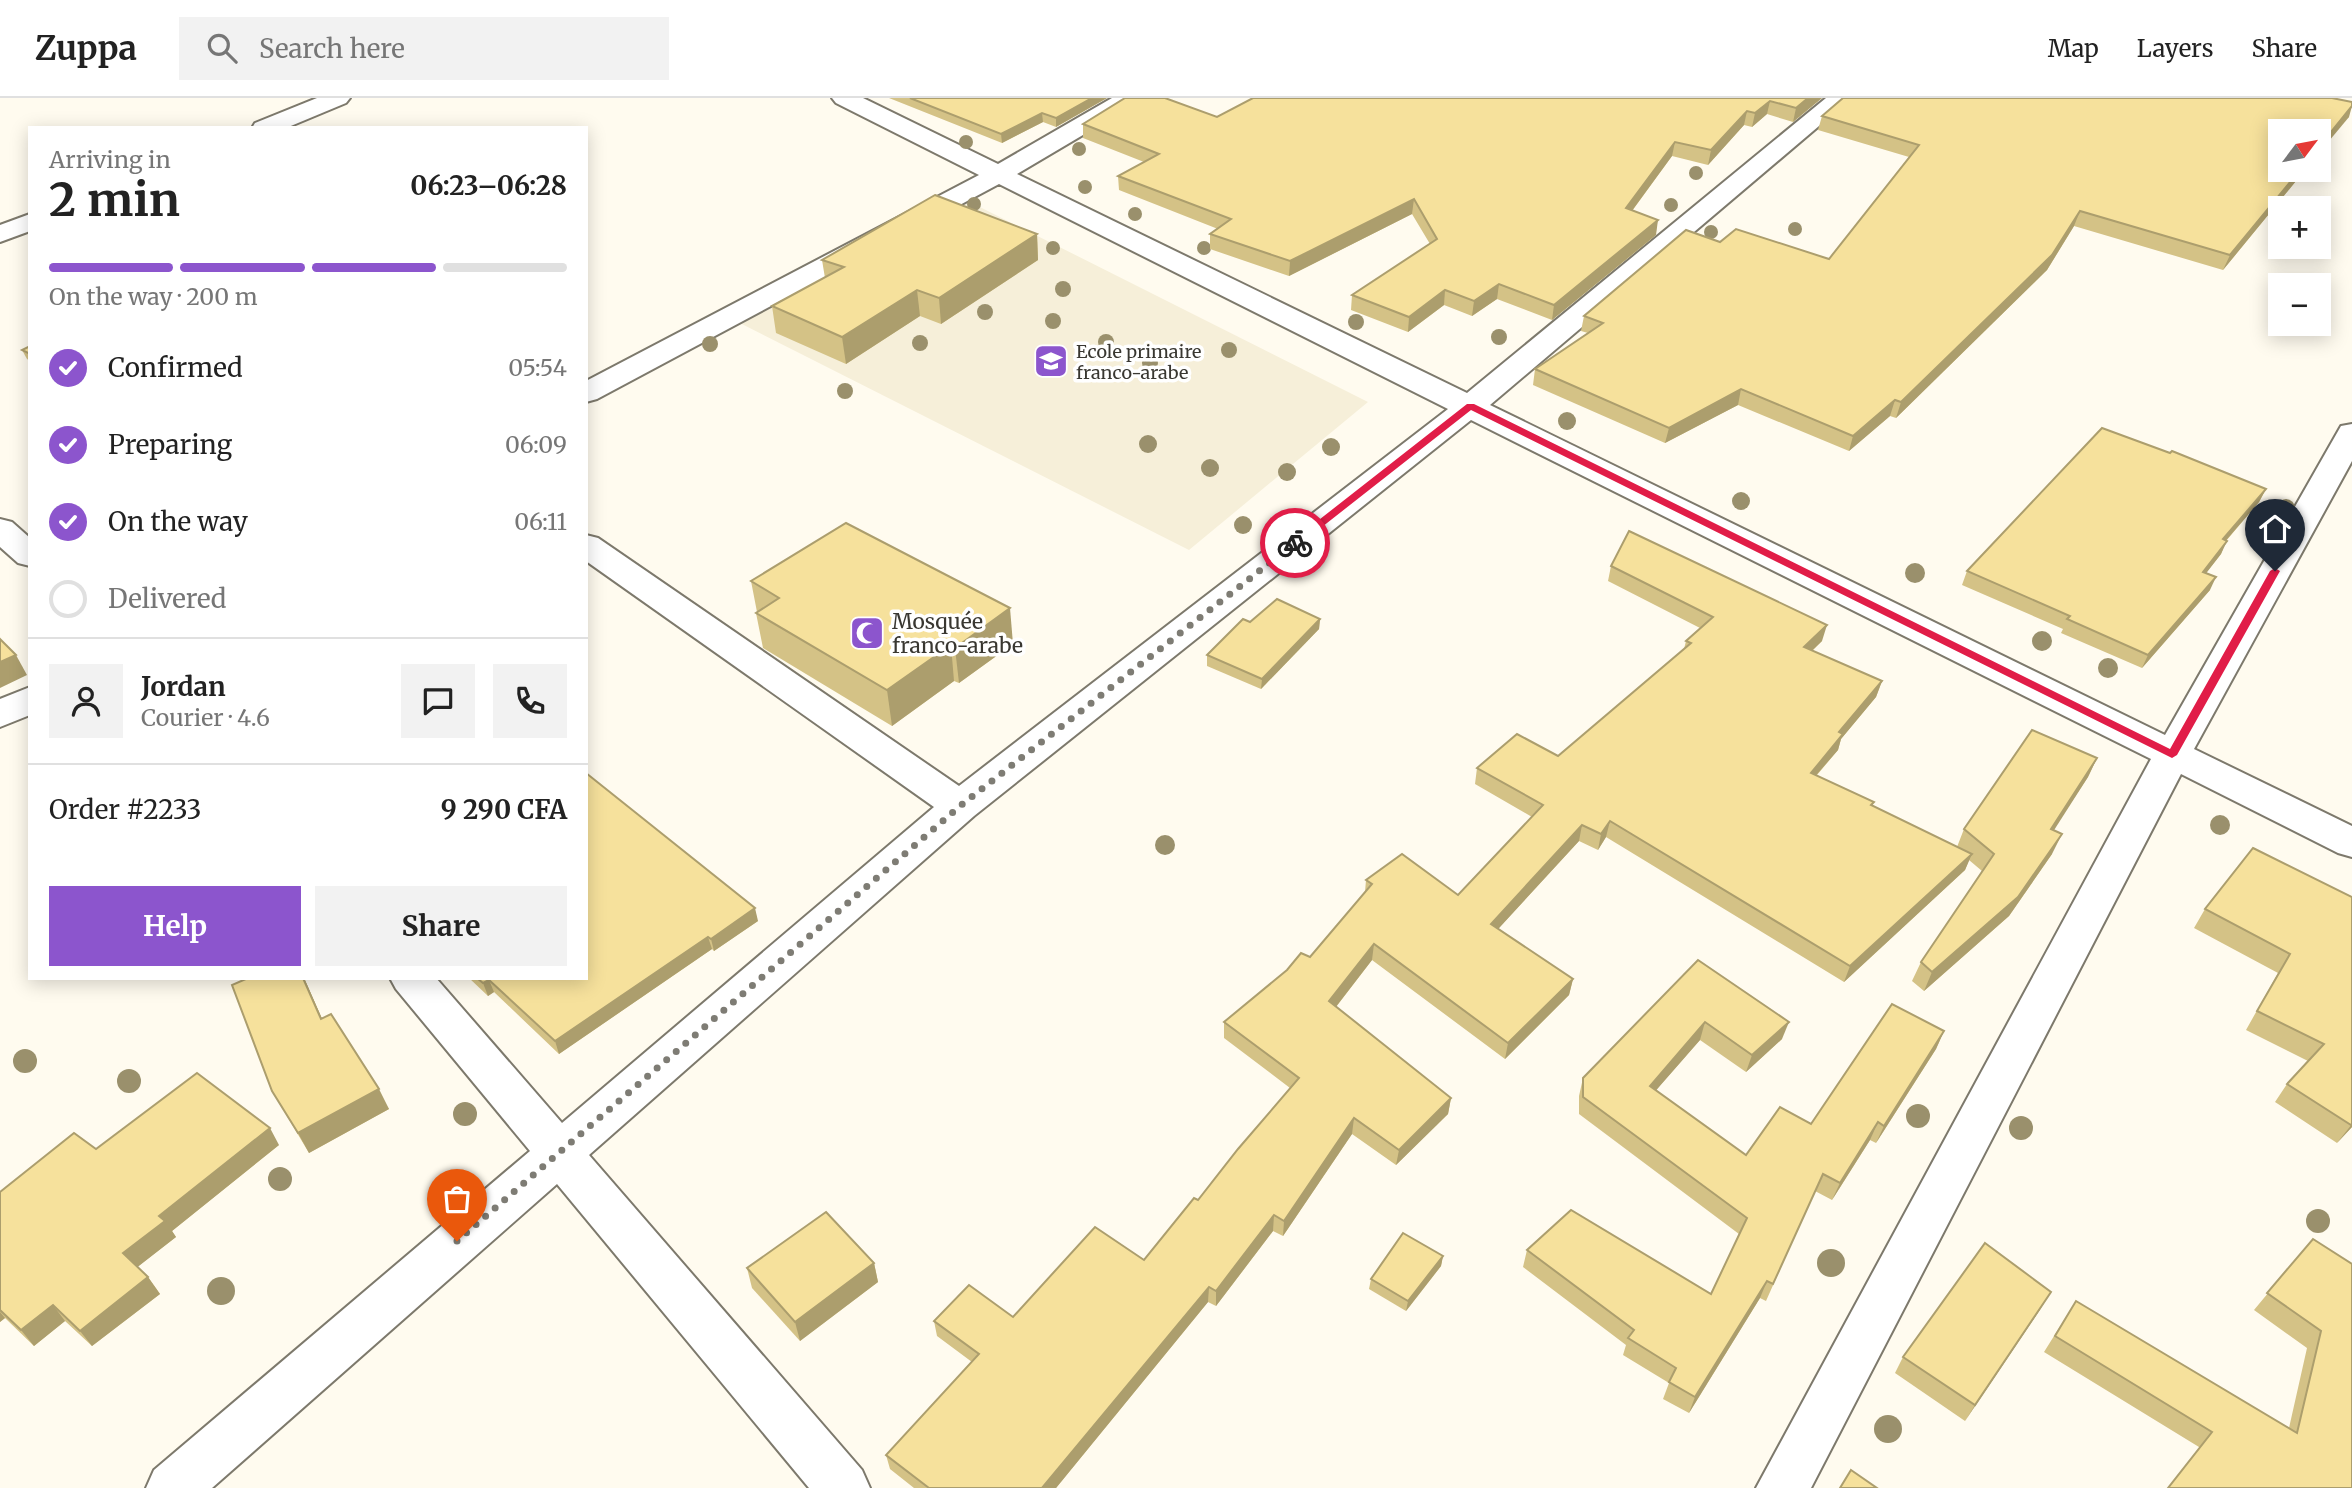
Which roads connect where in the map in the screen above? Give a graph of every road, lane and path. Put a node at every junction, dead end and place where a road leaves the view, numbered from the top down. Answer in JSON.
{"nodes":[{"id":1,"x":338,"y":98,"type":"edge"},
{"id":2,"x":844,"y":98,"type":"edge"},
{"id":3,"x":1129,"y":98,"type":"edge"},
{"id":4,"x":1840,"y":98,"type":"edge"},
{"id":5,"x":269,"y":126,"type":"edge"},
{"id":6,"x":999,"y":174,"type":"junction"},
{"id":7,"x":28,"y":223,"type":"edge"},
{"id":8,"x":0,"y":233,"type":"edge"},
{"id":9,"x":588,"y":392,"type":"edge"},
{"id":10,"x":1471,"y":406,"type":"junction"},
{"id":11,"x":2352,"y":433,"type":"edge"},
{"id":12,"x":0,"y":529,"type":"edge"},
{"id":13,"x":588,"y":546,"type":"edge"},
{"id":14,"x":28,"y":554,"type":"edge"},
{"id":15,"x":28,"y":700,"type":"edge"},
{"id":16,"x":0,"y":715,"type":"edge"},
{"id":17,"x":2172,"y":755,"type":"junction"},
{"id":18,"x":960,"y":806,"type":"junction"},
{"id":19,"x":2352,"y":843,"type":"edge"},
{"id":20,"x":413,"y":980,"type":"edge"},
{"id":21,"x":558,"y":1153,"type":"junction"},
{"id":22,"x":173,"y":1488,"type":"edge"},
{"id":23,"x":843,"y":1488,"type":"edge"},
{"id":24,"x":1783,"y":1488,"type":"edge"}],
"edges":[{"from":1,"to":5,"type":"street"},
{"from":2,"to":6,"type":"street"},
{"from":3,"to":6,"type":"street"},
{"from":4,"to":10,"type":"street"},
{"from":6,"to":9,"type":"street"},
{"from":6,"to":10,"type":"street"},
{"from":7,"to":8,"type":"street"},
{"from":10,"to":17,"type":"street"},
{"from":10,"to":18,"type":"street"},
{"from":11,"to":17,"type":"street"},
{"from":12,"to":14,"type":"street"},
{"from":13,"to":18,"type":"street"},
{"from":15,"to":16,"type":"street"},
{"from":17,"to":19,"type":"street"},
{"from":17,"to":24,"type":"street"},
{"from":18,"to":21,"type":"street"},
{"from":20,"to":21,"type":"street"},
{"from":21,"to":22,"type":"street"},
{"from":21,"to":23,"type":"street"}]}
